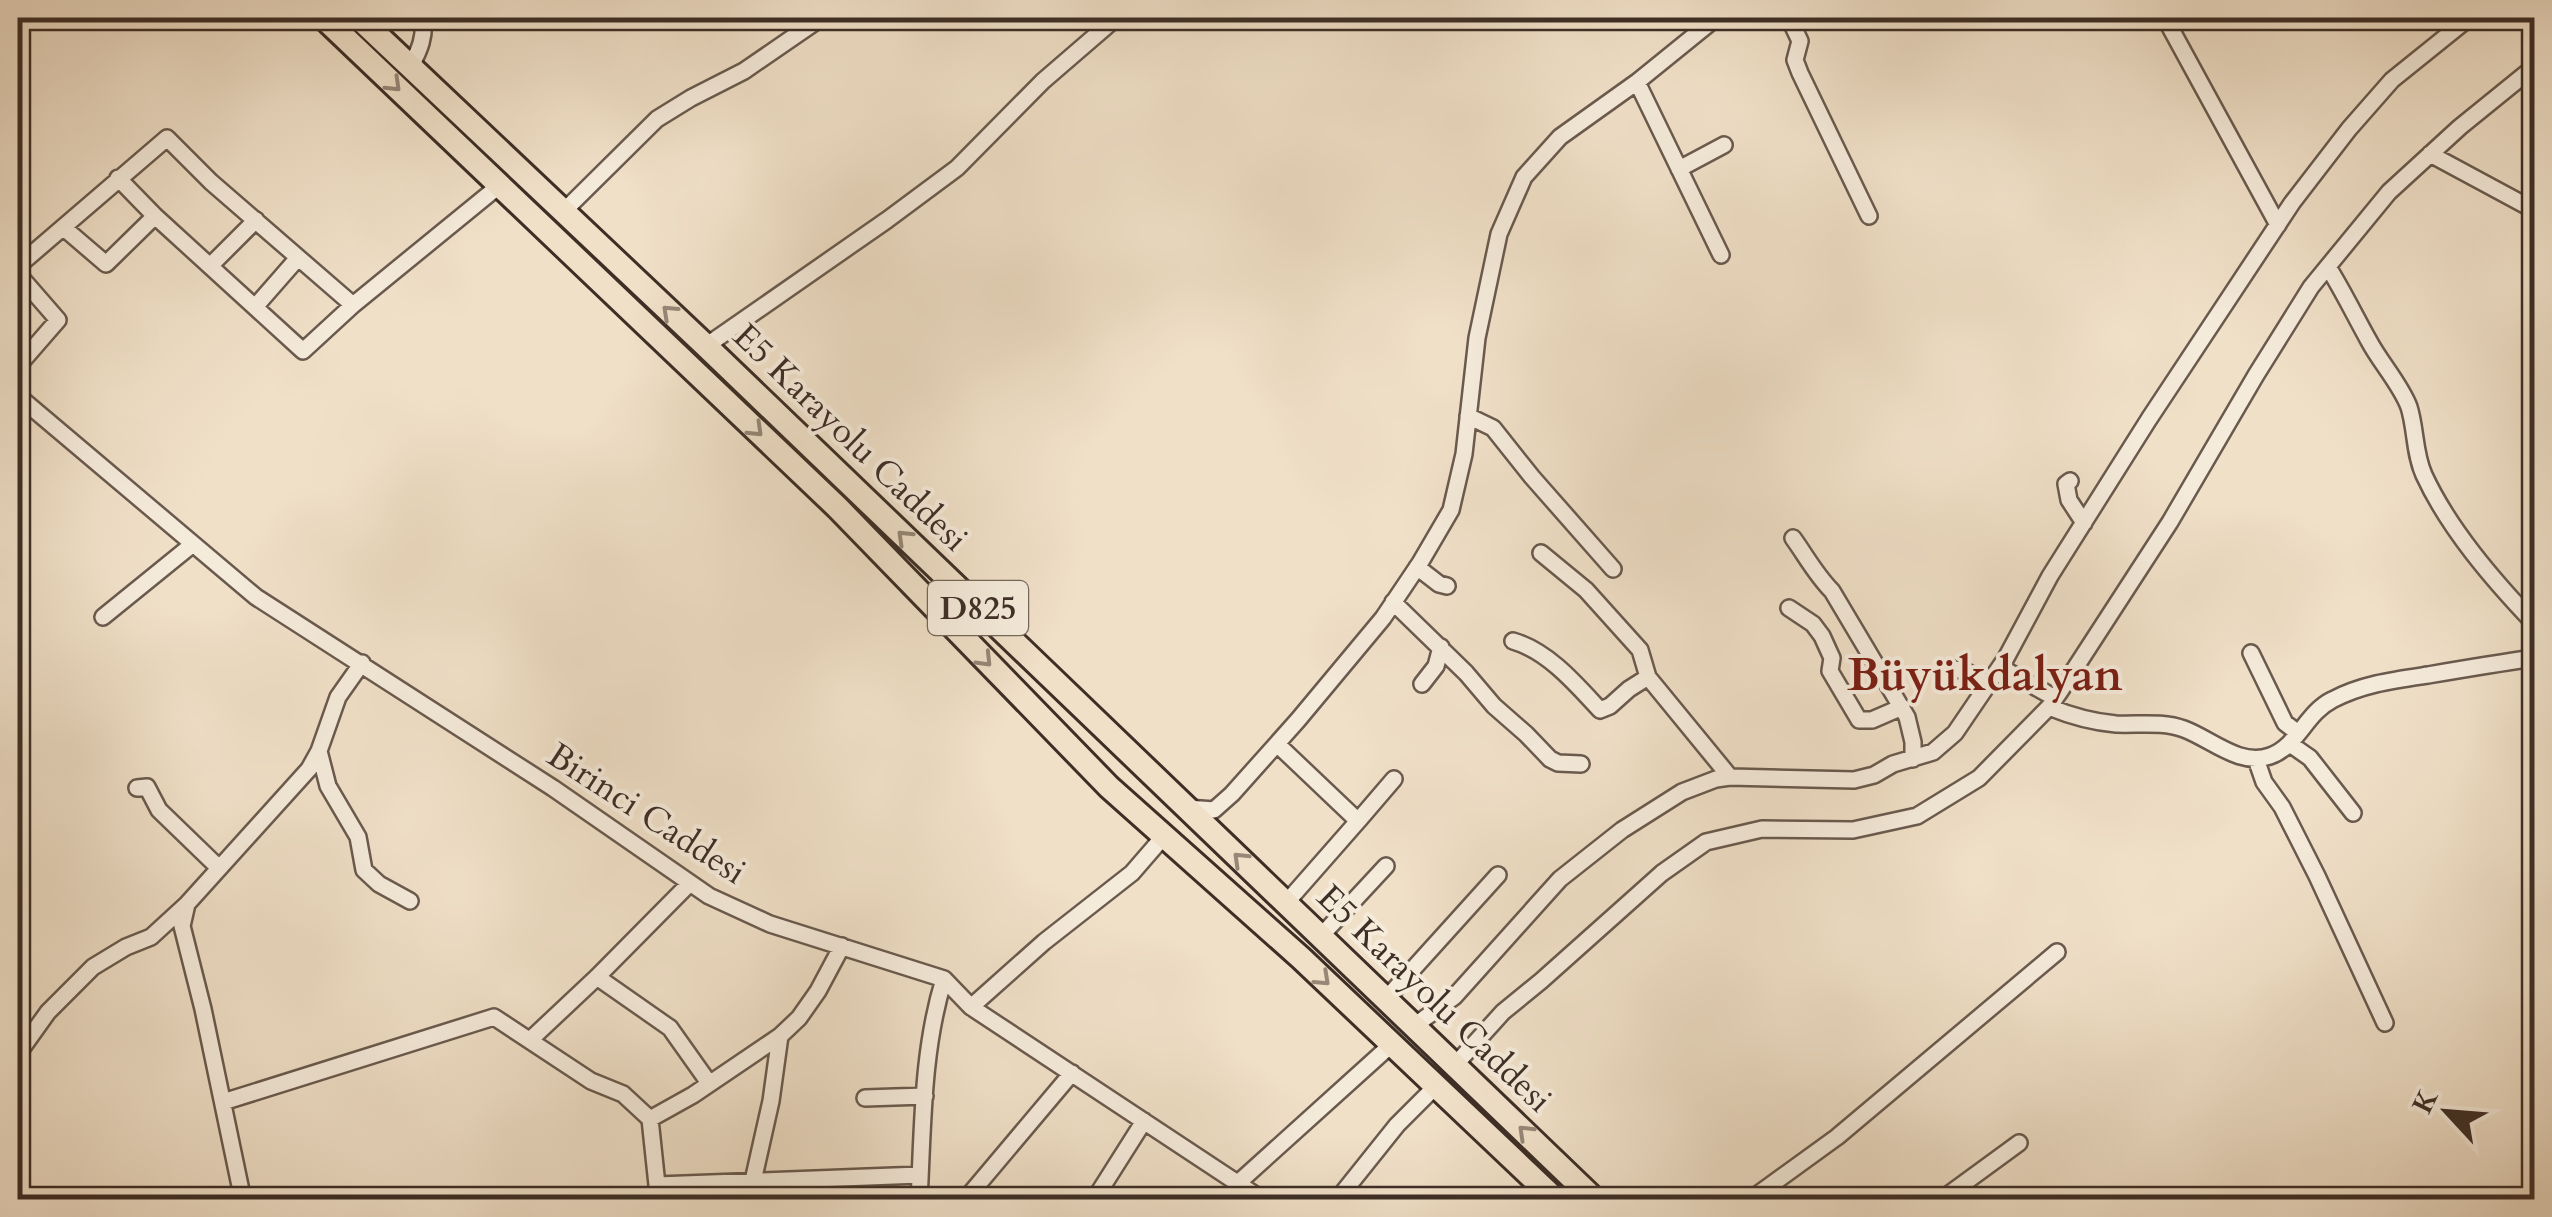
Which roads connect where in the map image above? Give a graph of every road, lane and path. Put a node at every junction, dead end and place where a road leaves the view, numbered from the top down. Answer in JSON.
{"nodes":[{"id":1,"x":324,"y":18,"type":"edge"},
{"id":2,"x":359,"y":18,"type":"edge"},
{"id":3,"x":423,"y":18,"type":"edge"},
{"id":4,"x":821,"y":18,"type":"edge"},
{"id":5,"x":1116,"y":18,"type":"edge"},
{"id":6,"x":1789,"y":18,"type":"edge"},
{"id":7,"x":2165,"y":18,"type":"edge"},
{"id":8,"x":2469,"y":18,"type":"edge"},
{"id":9,"x":1704,"y":21,"type":"edge"},
{"id":10,"x":411,"y":66,"type":"junction"},
{"id":11,"x":2534,"y":66,"type":"edge"},
{"id":12,"x":1637,"y":82,"type":"junction"},
{"id":13,"x":1724,"y":144,"type":"dead end"},
{"id":14,"x":2430,"y":154,"type":"junction"},
{"id":15,"x":1679,"y":169,"type":"junction"},
{"id":16,"x":118,"y":178,"type":"junction"},
{"id":17,"x":500,"y":185,"type":"junction"},
{"id":18,"x":2534,"y":210,"type":"edge"},
{"id":19,"x":564,"y":212,"type":"junction"},
{"id":20,"x":155,"y":216,"type":"junction"},
{"id":21,"x":1870,"y":216,"type":"dead end"},
{"id":22,"x":256,"y":220,"type":"junction"},
{"id":23,"x":2278,"y":225,"type":"junction"},
{"id":24,"x":64,"y":228,"type":"junction"},
{"id":25,"x":1721,"y":255,"type":"dead end"},
{"id":26,"x":298,"y":258,"type":"junction"},
{"id":27,"x":211,"y":265,"type":"junction"},
{"id":28,"x":2328,"y":266,"type":"junction"},
{"id":29,"x":18,"y":270,"type":"edge"},
{"id":30,"x":353,"y":305,"type":"junction"},
{"id":31,"x":255,"y":307,"type":"junction"},
{"id":32,"x":706,"y":346,"type":"junction"},
{"id":33,"x":18,"y":366,"type":"edge"},
{"id":34,"x":18,"y":396,"type":"edge"},
{"id":35,"x":1468,"y":416,"type":"junction"},
{"id":36,"x":2070,"y":480,"type":"dead end"},
{"id":37,"x":2084,"y":523,"type":"junction"},
{"id":38,"x":1793,"y":538,"type":"dead end"},
{"id":39,"x":193,"y":544,"type":"junction"},
{"id":40,"x":1541,"y":552,"type":"dead end"},
{"id":41,"x":1418,"y":566,"type":"junction"},
{"id":42,"x":1613,"y":569,"type":"dead end"},
{"id":43,"x":1446,"y":586,"type":"dead end"},
{"id":44,"x":1393,"y":602,"type":"junction"},
{"id":45,"x":1789,"y":608,"type":"dead end"},
{"id":46,"x":103,"y":617,"type":"dead end"},
{"id":47,"x":2534,"y":623,"type":"edge"},
{"id":48,"x":1513,"y":641,"type":"dead end"},
{"id":49,"x":1440,"y":647,"type":"junction"},
{"id":50,"x":2250,"y":653,"type":"dead end"},
{"id":51,"x":2534,"y":658,"type":"edge"},
{"id":52,"x":362,"y":663,"type":"junction"},
{"id":53,"x":2000,"y":667,"type":"junction"},
{"id":54,"x":1955,"y":669,"type":"dead end"},
{"id":55,"x":1648,"y":677,"type":"junction"},
{"id":56,"x":1422,"y":684,"type":"dead end"},
{"id":57,"x":1988,"y":684,"type":"junction"},
{"id":58,"x":2052,"y":703,"type":"junction"},
{"id":59,"x":1902,"y":707,"type":"junction"},
{"id":60,"x":2294,"y":739,"type":"junction"},
{"id":61,"x":1277,"y":744,"type":"junction"},
{"id":62,"x":318,"y":750,"type":"junction"},
{"id":63,"x":1913,"y":758,"type":"junction"},
{"id":64,"x":2256,"y":759,"type":"junction"},
{"id":65,"x":1581,"y":764,"type":"dead end"},
{"id":66,"x":1730,"y":777,"type":"junction"},
{"id":67,"x":1394,"y":779,"type":"dead end"},
{"id":68,"x":1221,"y":781,"type":"dead end"},
{"id":69,"x":138,"y":788,"type":"dead end"},
{"id":70,"x":1232,"y":794,"type":"junction"},
{"id":71,"x":1182,"y":804,"type":"junction"},
{"id":72,"x":2353,"y":813,"type":"dead end"},
{"id":73,"x":1358,"y":821,"type":"junction"},
{"id":74,"x":1207,"y":827,"type":"junction"},
{"id":75,"x":1158,"y":831,"type":"junction"},
{"id":76,"x":1183,"y":852,"type":"junction"},
{"id":77,"x":1386,"y":866,"type":"dead end"},
{"id":78,"x":219,"y":868,"type":"junction"},
{"id":79,"x":1498,"y":875,"type":"dead end"},
{"id":80,"x":690,"y":883,"type":"junction"},
{"id":81,"x":410,"y":901,"type":"dead end"},
{"id":82,"x":1286,"y":903,"type":"junction"},
{"id":83,"x":187,"y":904,"type":"junction"},
{"id":84,"x":1321,"y":936,"type":"junction"},
{"id":85,"x":842,"y":946,"type":"junction"},
{"id":86,"x":2057,"y":952,"type":"dead end"},
{"id":87,"x":597,"y":977,"type":"junction"},
{"id":88,"x":944,"y":979,"type":"junction"},
{"id":89,"x":1385,"y":1000,"type":"junction"},
{"id":90,"x":971,"y":1006,"type":"junction"},
{"id":91,"x":2386,"y":1023,"type":"dead end"},
{"id":92,"x":1414,"y":1026,"type":"junction"},
{"id":93,"x":780,"y":1036,"type":"junction"},
{"id":94,"x":530,"y":1040,"type":"junction"},
{"id":95,"x":1392,"y":1044,"type":"junction"},
{"id":96,"x":18,"y":1054,"type":"edge"},
{"id":97,"x":1454,"y":1065,"type":"junction"},
{"id":98,"x":1072,"y":1073,"type":"junction"},
{"id":99,"x":709,"y":1083,"type":"junction"},
{"id":100,"x":1436,"y":1086,"type":"junction"},
{"id":101,"x":925,"y":1096,"type":"junction"},
{"id":102,"x":865,"y":1098,"type":"dead end"},
{"id":103,"x":223,"y":1102,"type":"junction"},
{"id":104,"x":650,"y":1119,"type":"junction"},
{"id":105,"x":1144,"y":1121,"type":"junction"},
{"id":106,"x":2019,"y":1143,"type":"dead end"},
{"id":107,"x":920,"y":1175,"type":"junction"},
{"id":108,"x":778,"y":1180,"type":"junction"},
{"id":109,"x":754,"y":1181,"type":"junction"},
{"id":110,"x":1241,"y":1190,"type":"edge"},
{"id":111,"x":656,"y":1192,"type":"edge"},
{"id":112,"x":244,"y":1200,"type":"edge"},
{"id":113,"x":772,"y":1200,"type":"edge"},
{"id":114,"x":918,"y":1200,"type":"edge"},
{"id":115,"x":965,"y":1200,"type":"edge"},
{"id":116,"x":1094,"y":1200,"type":"edge"},
{"id":117,"x":1263,"y":1200,"type":"edge"},
{"id":118,"x":1337,"y":1200,"type":"edge"},
{"id":119,"x":1556,"y":1200,"type":"edge"},
{"id":120,"x":1595,"y":1200,"type":"edge"},
{"id":121,"x":1750,"y":1200,"type":"edge"},
{"id":122,"x":1940,"y":1200,"type":"edge"}],
"edges":[{"from":1,"to":17,"type":"highway","name":"E5 Karayolu Caddesi","number":"D825","one_way":true},
{"from":2,"to":10,"type":"highway","name":"E5 Karayolu Caddesi","number":"D825"},
{"from":3,"to":10,"type":"street"},
{"from":4,"to":19,"type":"street"},
{"from":5,"to":32,"type":"street"},
{"from":6,"to":21,"type":"street"},
{"from":7,"to":23,"type":"street"},
{"from":8,"to":23,"type":"street"},
{"from":9,"to":12,"type":"street"},
{"from":10,"to":19,"type":"highway","name":"E5 Karayolu Caddesi","number":"D825"},
{"from":11,"to":14,"type":"street"},
{"from":12,"to":15,"type":"street"},
{"from":12,"to":35,"type":"street"},
{"from":13,"to":15,"type":"street"},
{"from":14,"to":18,"type":"street"},
{"from":14,"to":28,"type":"street"},
{"from":15,"to":25,"type":"street"},
{"from":16,"to":20,"type":"street"},
{"from":16,"to":22,"type":"street"},
{"from":16,"to":24,"type":"street"},
{"from":17,"to":30,"type":"street"},
{"from":17,"to":75,"type":"highway","name":"E5 Karayolu Caddesi","number":"D825","one_way":true},
{"from":32,"to":19,"type":"highway","name":"E5 Karayolu Caddesi","number":"D825","one_way":true},
{"from":20,"to":24,"type":"street"},
{"from":20,"to":27,"type":"street"},
{"from":22,"to":26,"type":"street"},
{"from":22,"to":27,"type":"street"},
{"from":23,"to":37,"type":"street"},
{"from":24,"to":29,"type":"street"},
{"from":26,"to":30,"type":"street"},
{"from":26,"to":31,"type":"street"},
{"from":27,"to":31,"type":"street"},
{"from":28,"to":47,"type":"street"},
{"from":28,"to":58,"type":"street"},
{"from":29,"to":33,"type":"street"},
{"from":30,"to":31,"type":"street"},
{"from":71,"to":32,"type":"highway","name":"E5 Karayolu Caddesi","number":"D825","one_way":true},
{"from":34,"to":39,"type":"street","name":"Birinci Caddesi"},
{"from":35,"to":41,"type":"street"},
{"from":35,"to":42,"type":"street"},
{"from":36,"to":37,"type":"street"},
{"from":37,"to":53,"type":"street"},
{"from":38,"to":59,"type":"street"},
{"from":39,"to":46,"type":"street"},
{"from":39,"to":52,"type":"street","name":"Birinci Caddesi"},
{"from":40,"to":55,"type":"street"},
{"from":41,"to":43,"type":"street"},
{"from":41,"to":44,"type":"street"},
{"from":44,"to":49,"type":"street"},
{"from":44,"to":61,"type":"street"},
{"from":45,"to":59,"type":"street"},
{"from":48,"to":55,"type":"street"},
{"from":49,"to":56,"type":"street"},
{"from":49,"to":65,"type":"street"},
{"from":50,"to":60,"type":"street"},
{"from":51,"to":60,"type":"street"},
{"from":52,"to":62,"type":"street"},
{"from":52,"to":80,"type":"street","name":"Birinci Caddesi"},
{"from":53,"to":57,"type":"street"},
{"from":53,"to":58,"type":"street"},
{"from":54,"to":57,"type":"street"},
{"from":55,"to":66,"type":"street"},
{"from":57,"to":63,"type":"street"},
{"from":58,"to":64,"type":"street"},
{"from":58,"to":97,"type":"street"},
{"from":59,"to":63,"type":"street"},
{"from":60,"to":64,"type":"street"},
{"from":60,"to":72,"type":"street"},
{"from":61,"to":70,"type":"street"},
{"from":61,"to":73,"type":"street"},
{"from":62,"to":78,"type":"street"},
{"from":62,"to":81,"type":"street"},
{"from":63,"to":66,"type":"street"},
{"from":64,"to":91,"type":"street"},
{"from":66,"to":92,"type":"street"},
{"from":67,"to":73,"type":"street"},
{"from":68,"to":70,"type":"street"},
{"from":69,"to":78,"type":"street"},
{"from":70,"to":71,"type":"street"},
{"from":71,"to":74,"type":"highway","name":"E5 Karayolu Caddesi","number":"D825"},
{"from":71,"to":75,"type":"highway"},
{"from":73,"to":82,"type":"street"},
{"from":74,"to":76,"type":"highway"},
{"from":82,"to":74,"type":"highway","name":"E5 Karayolu Caddesi","number":"D825","one_way":true},
{"from":75,"to":76,"type":"highway","name":"E5 Karayolu Caddesi","number":"D825"},
{"from":75,"to":90,"type":"street"},
{"from":76,"to":95,"type":"highway","name":"E5 Karayolu Caddesi","number":"D825","one_way":true},
{"from":77,"to":84,"type":"street"},
{"from":78,"to":83,"type":"street"},
{"from":79,"to":89,"type":"street"},
{"from":80,"to":85,"type":"street","name":"Birinci Caddesi"},
{"from":80,"to":87,"type":"street"},
{"from":82,"to":84,"type":"highway","name":"E5 Karayolu Caddesi","number":"D825"},
{"from":83,"to":96,"type":"street"},
{"from":83,"to":103,"type":"street"},
{"from":84,"to":89,"type":"highway","name":"E5 Karayolu Caddesi","number":"D825"},
{"from":85,"to":88,"type":"street","name":"Birinci Caddesi"},
{"from":85,"to":93,"type":"street"},
{"from":86,"to":121,"type":"street"},
{"from":87,"to":94,"type":"street"},
{"from":87,"to":99,"type":"street"},
{"from":88,"to":90,"type":"street","name":"Birinci Caddesi"},
{"from":88,"to":101,"type":"street"},
{"from":89,"to":92,"type":"highway","name":"E5 Karayolu Caddesi","number":"D825"},
{"from":90,"to":98,"type":"street","name":"Birinci Caddesi"},
{"from":92,"to":97,"type":"highway","name":"E5 Karayolu Caddesi","number":"D825"},
{"from":93,"to":99,"type":"street"},
{"from":93,"to":109,"type":"street"},
{"from":94,"to":103,"type":"street"},
{"from":94,"to":104,"type":"street"},
{"from":95,"to":100,"type":"highway","name":"E5 Karayolu Caddesi","number":"D825"},
{"from":95,"to":110,"type":"street"},
{"from":120,"to":97,"type":"highway","name":"E5 Karayolu Caddesi","number":"D825","one_way":true},
{"from":98,"to":105,"type":"street","name":"Birinci Caddesi"},
{"from":98,"to":115,"type":"street"},
{"from":99,"to":104,"type":"street"},
{"from":100,"to":118,"type":"street"},
{"from":100,"to":119,"type":"highway","name":"E5 Karayolu Caddesi","number":"D825"},
{"from":101,"to":102,"type":"street"},
{"from":101,"to":107,"type":"street"},
{"from":103,"to":112,"type":"street"},
{"from":104,"to":111,"type":"street"},
{"from":105,"to":110,"type":"street","name":"Birinci Caddesi"},
{"from":105,"to":116,"type":"street"},
{"from":106,"to":122,"type":"street"},
{"from":107,"to":108,"type":"street"},
{"from":107,"to":114,"type":"street"},
{"from":108,"to":109,"type":"street"},
{"from":108,"to":113,"type":"street"},
{"from":109,"to":111,"type":"street"},
{"from":110,"to":117,"type":"street","name":"Birinci Caddesi"}]}
